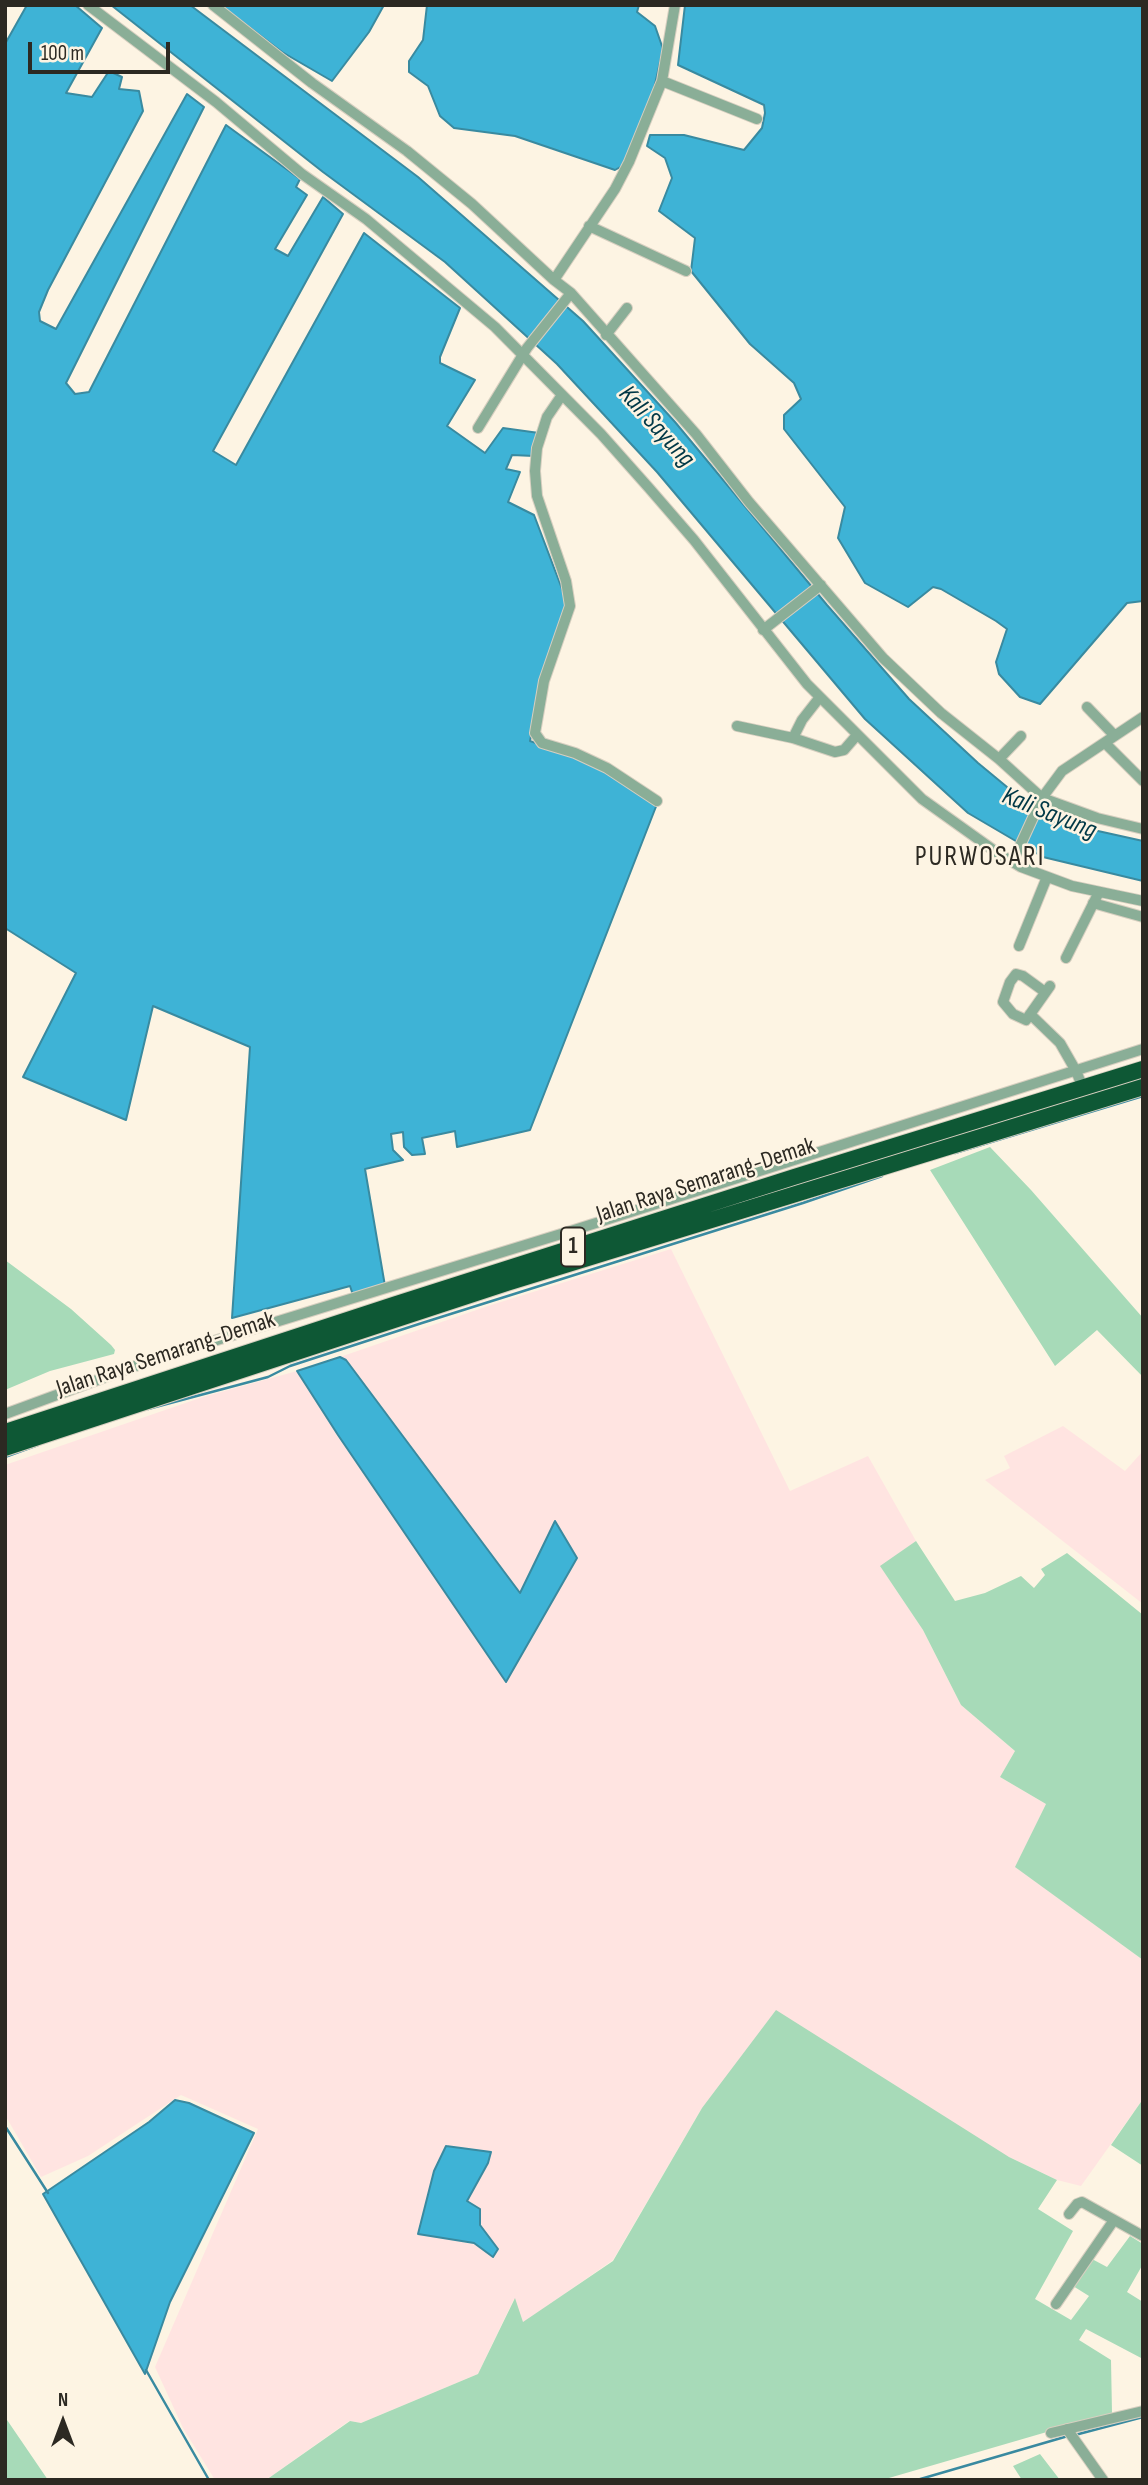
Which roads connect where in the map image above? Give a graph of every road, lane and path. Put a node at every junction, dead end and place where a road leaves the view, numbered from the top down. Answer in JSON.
{"nodes":[{"id":1,"x":88,"y":5,"type":"edge"},
{"id":2,"x":213,"y":5,"type":"edge"},
{"id":3,"x":675,"y":5,"type":"edge"},
{"id":4,"x":662,"y":81,"type":"junction"},
{"id":5,"x":757,"y":119,"type":"dead end"},
{"id":6,"x":589,"y":226,"type":"junction"},
{"id":7,"x":686,"y":271,"type":"dead end"},
{"id":8,"x":554,"y":280,"type":"junction"},
{"id":9,"x":568,"y":298,"type":"junction"},
{"id":10,"x":627,"y":308,"type":"dead end"},
{"id":11,"x":606,"y":335,"type":"junction"},
{"id":12,"x":525,"y":352,"type":"junction"},
{"id":13,"x":562,"y":395,"type":"junction"},
{"id":14,"x":478,"y":428,"type":"dead end"},
{"id":15,"x":819,"y":586,"type":"junction"},
{"id":16,"x":764,"y":629,"type":"junction"},
{"id":17,"x":820,"y":697,"type":"junction"},
{"id":18,"x":1087,"y":707,"type":"dead end"},
{"id":19,"x":1143,"y":717,"type":"edge"},
{"id":20,"x":737,"y":726,"type":"dead end"},
{"id":21,"x":857,"y":736,"type":"junction"},
{"id":22,"x":1021,"y":736,"type":"dead end"},
{"id":23,"x":793,"y":738,"type":"junction"},
{"id":24,"x":1109,"y":739,"type":"junction"},
{"id":25,"x":999,"y":760,"type":"junction"},
{"id":26,"x":1143,"y":782,"type":"edge"},
{"id":27,"x":657,"y":801,"type":"dead end"},
{"id":28,"x":1041,"y":803,"type":"junction"},
{"id":29,"x":1143,"y":830,"type":"edge"},
{"id":30,"x":1013,"y":862,"type":"junction"},
{"id":31,"x":1047,"y":877,"type":"junction"},
{"id":32,"x":1096,"y":897,"type":"junction"},
{"id":33,"x":1143,"y":901,"type":"edge"},
{"id":34,"x":1143,"y":917,"type":"edge"},
{"id":35,"x":1019,"y":946,"type":"dead end"},
{"id":36,"x":1066,"y":958,"type":"dead end"},
{"id":37,"x":1030,"y":1014,"type":"junction"},
{"id":38,"x":1143,"y":1049,"type":"edge"},
{"id":39,"x":1143,"y":1069,"type":"edge"},
{"id":40,"x":1080,"y":1079,"type":"junction"},
{"id":41,"x":1143,"y":1087,"type":"edge"},
{"id":42,"x":794,"y":1177,"type":"junction"},
{"id":43,"x":801,"y":1193,"type":"junction"},
{"id":44,"x":149,"y":1361,"type":"junction"},
{"id":45,"x":163,"y":1380,"type":"junction"},
{"id":46,"x":5,"y":1414,"type":"edge"},
{"id":47,"x":5,"y":1432,"type":"edge"},
{"id":48,"x":5,"y":1448,"type":"edge"},
{"id":49,"x":1069,"y":2214,"type":"dead end"},
{"id":50,"x":1114,"y":2220,"type":"junction"},
{"id":51,"x":1143,"y":2236,"type":"edge"},
{"id":52,"x":1056,"y":2304,"type":"dead end"},
{"id":53,"x":1143,"y":2411,"type":"edge"},
{"id":54,"x":1067,"y":2429,"type":"junction"},
{"id":55,"x":1051,"y":2433,"type":"dead end"},
{"id":56,"x":1103,"y":2480,"type":"edge"}],
"edges":[{"from":1,"to":12,"type":"street"},
{"from":2,"to":8,"type":"street"},
{"from":3,"to":4,"type":"street"},
{"from":4,"to":5,"type":"street"},
{"from":4,"to":6,"type":"street"},
{"from":6,"to":7,"type":"street"},
{"from":6,"to":8,"type":"street"},
{"from":8,"to":9,"type":"street"},
{"from":9,"to":11,"type":"street"},
{"from":9,"to":12,"type":"street"},
{"from":10,"to":11,"type":"street"},
{"from":11,"to":15,"type":"street"},
{"from":12,"to":13,"type":"street"},
{"from":12,"to":14,"type":"street"},
{"from":13,"to":16,"type":"street"},
{"from":13,"to":27,"type":"street"},
{"from":15,"to":16,"type":"street"},
{"from":15,"to":25,"type":"street"},
{"from":16,"to":17,"type":"street"},
{"from":17,"to":21,"type":"street"},
{"from":17,"to":23,"type":"street"},
{"from":18,"to":24,"type":"street"},
{"from":19,"to":24,"type":"street"},
{"from":20,"to":23,"type":"street"},
{"from":21,"to":23,"type":"street"},
{"from":21,"to":30,"type":"street"},
{"from":22,"to":25,"type":"street"},
{"from":24,"to":26,"type":"street"},
{"from":24,"to":28,"type":"street"},
{"from":25,"to":28,"type":"street"},
{"from":28,"to":29,"type":"street"},
{"from":28,"to":30,"type":"street"},
{"from":30,"to":31,"type":"street"},
{"from":31,"to":32,"type":"street"},
{"from":31,"to":35,"type":"street"},
{"from":32,"to":33,"type":"street"},
{"from":32,"to":34,"type":"street"},
{"from":32,"to":36,"type":"street"},
{"from":37,"to":37,"type":"street"},
{"from":37,"to":40,"type":"street"},
{"from":38,"to":40,"type":"street"},
{"from":39,"to":40,"type":"highway","name":"Jalan Raya Semarang-Demak","number":"1"},
{"from":40,"to":42,"type":"highway","name":"Jalan Raya Semarang-Demak","number":"1"},
{"from":40,"to":44,"type":"street"},
{"from":41,"to":43,"type":"highway","name":"Jalan Raya Semarang-Demak","number":"1"},
{"from":42,"to":43,"type":"highway"},
{"from":42,"to":45,"type":"highway","name":"Jalan Raya Semarang-Demak","number":"1"},
{"from":43,"to":48,"type":"highway","name":"Jalan Raya Semarang-Demak","number":"1"},
{"from":44,"to":45,"type":"street"},
{"from":44,"to":46,"type":"street"},
{"from":45,"to":47,"type":"highway","name":"Jalan Raya Semarang-Demak","number":"1"},
{"from":49,"to":50,"type":"street"},
{"from":50,"to":51,"type":"street"},
{"from":50,"to":52,"type":"street"},
{"from":53,"to":54,"type":"street"},
{"from":54,"to":55,"type":"street"},
{"from":54,"to":56,"type":"street"}]}
